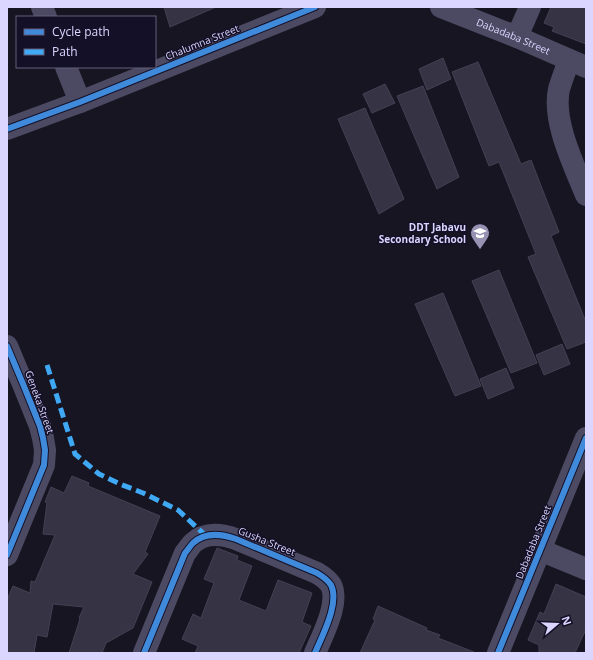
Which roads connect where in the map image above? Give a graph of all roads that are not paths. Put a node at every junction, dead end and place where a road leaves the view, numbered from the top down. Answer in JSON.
{"nodes":[{"id":1,"x":316,"y":7,"type":"edge"},
{"id":2,"x":441,"y":7,"type":"edge"},
{"id":3,"x":530,"y":7,"type":"edge"},
{"id":4,"x":517,"y":38,"type":"junction"},
{"id":5,"x":578,"y":63,"type":"edge"},
{"id":6,"x":66,"y":68,"type":"edge"},
{"id":7,"x":80,"y":102,"type":"junction"},
{"id":8,"x":7,"y":129,"type":"edge"},
{"id":9,"x":586,"y":195,"type":"edge"},
{"id":10,"x":7,"y":346,"type":"edge"},
{"id":11,"x":586,"y":438,"type":"edge"},
{"id":12,"x":540,"y":550,"type":"junction"},
{"id":13,"x":7,"y":555,"type":"edge"},
{"id":14,"x":586,"y":569,"type":"edge"},
{"id":15,"x":144,"y":653,"type":"edge"},
{"id":16,"x":315,"y":653,"type":"edge"},
{"id":17,"x":498,"y":653,"type":"edge"}],
"edges":[{"from":1,"to":7,"type":"street","name":"Chalumna Street"},
{"from":2,"to":4,"type":"street","name":"Dabadaba Street"},
{"from":3,"to":4,"type":"street"},
{"from":4,"to":5,"type":"street","name":"Dabadaba Street"},
{"from":5,"to":9,"type":"street"},
{"from":6,"to":7,"type":"street"},
{"from":7,"to":8,"type":"street","name":"Chalumna Street"},
{"from":10,"to":13,"type":"street","name":"Geneka Street"},
{"from":11,"to":12,"type":"street","name":"Dabadaba Street"},
{"from":12,"to":14,"type":"street"},
{"from":12,"to":17,"type":"street","name":"Dabadaba Street"},
{"from":15,"to":16,"type":"street","name":"Gusha Street"}]}
